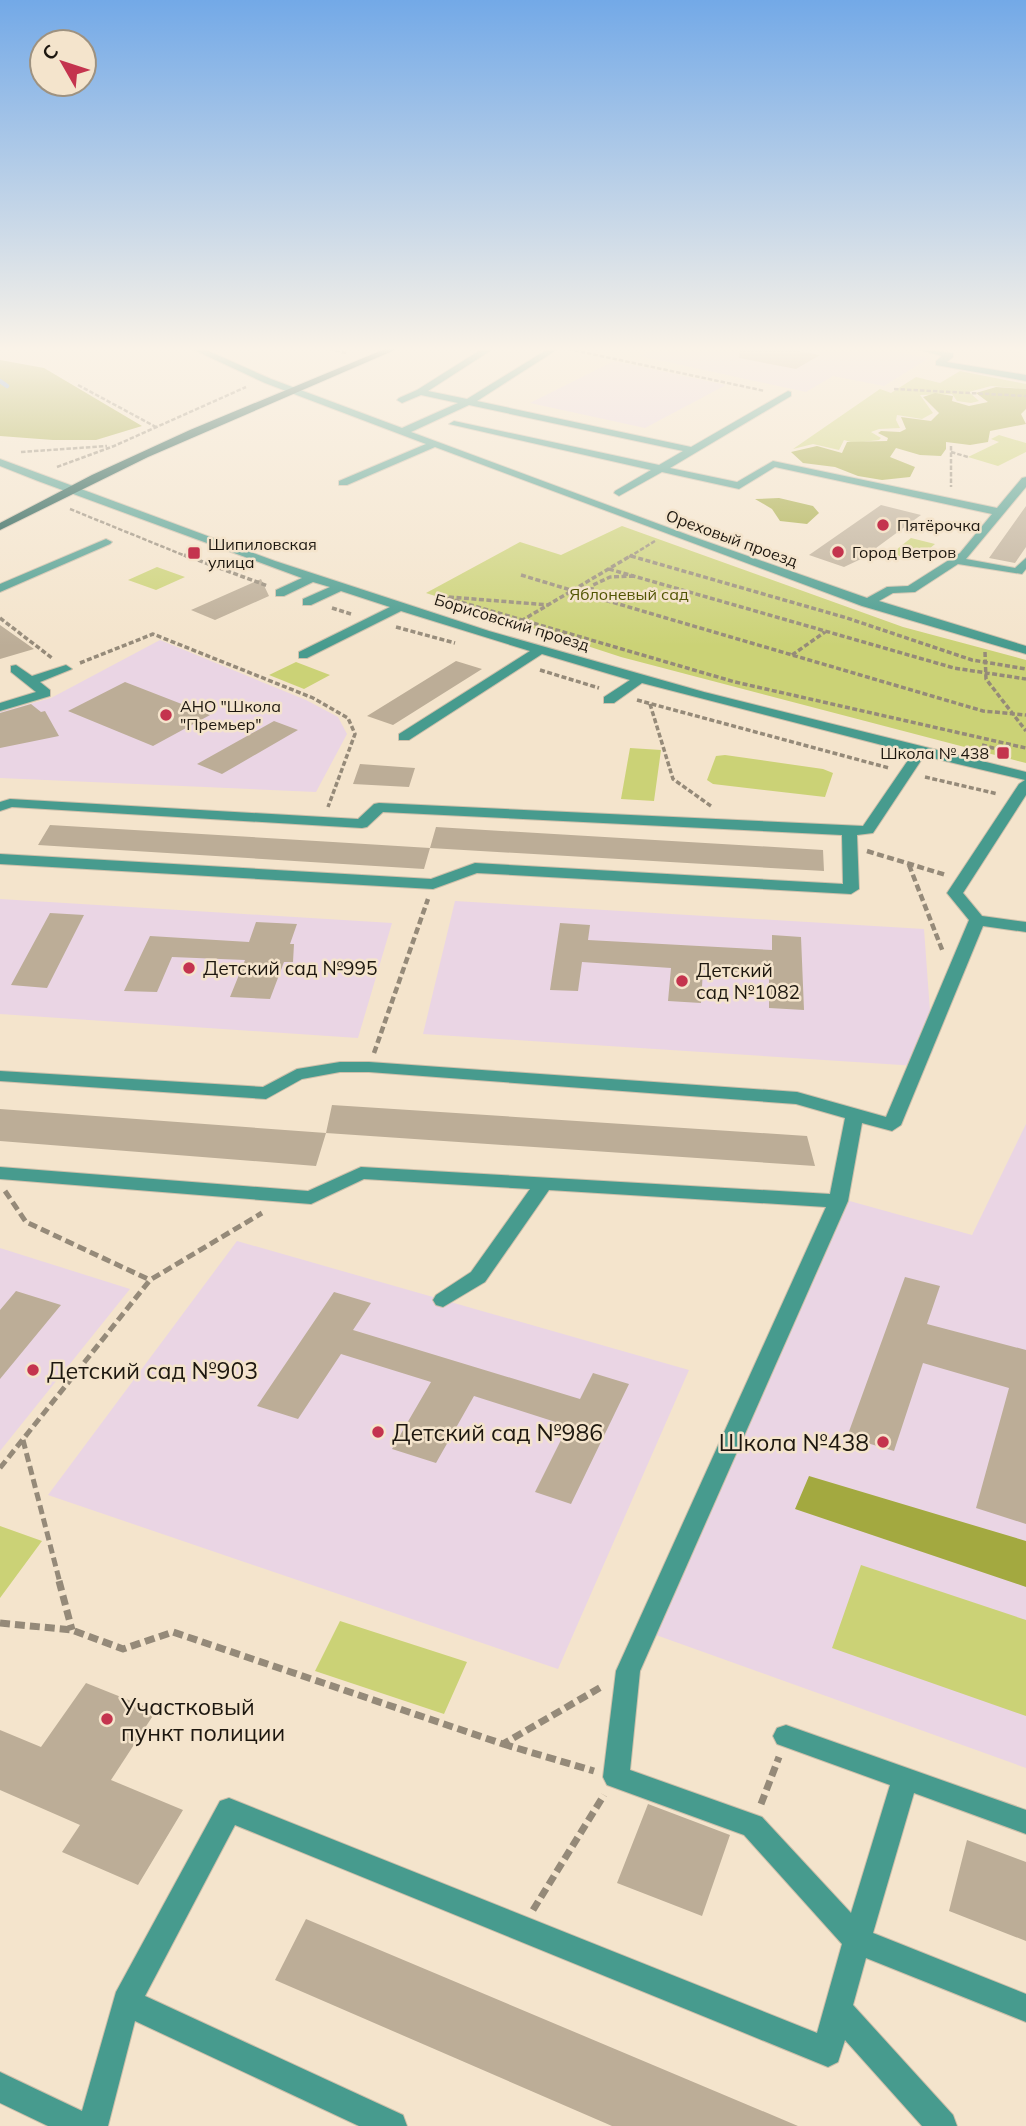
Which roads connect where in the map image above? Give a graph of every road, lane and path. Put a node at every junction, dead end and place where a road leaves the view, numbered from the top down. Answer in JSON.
{"nodes":[{"id":1,"x":92,"y":448,"type":"edge"},
{"id":2,"x":108,"y":448,"type":"edge"},
{"id":3,"x":164,"y":448,"type":"edge"},
{"id":4,"x":424,"y":448,"type":"edge"},
{"id":5,"x":449,"y":448,"type":"edge"},
{"id":6,"x":561,"y":448,"type":"edge"},
{"id":7,"x":685,"y":448,"type":"edge"},
{"id":8,"x":696,"y":448,"type":"edge"},
{"id":9,"x":951,"y":448,"type":"edge"},
{"id":10,"x":693,"y":450,"type":"junction"},
{"id":11,"x":951,"y":452,"type":"junction"},
{"id":12,"x":10,"y":453,"type":"dead end"},
{"id":13,"x":968,"y":457,"type":"dead end"},
{"id":14,"x":0,"y":462,"type":"edge"},
{"id":15,"x":51,"y":470,"type":"dead end"},
{"id":16,"x":657,"y":470,"type":"junction"},
{"id":17,"x":1026,"y":480,"type":"edge"},
{"id":18,"x":344,"y":483,"type":"dead end"},
{"id":19,"x":70,"y":490,"type":"junction"},
{"id":20,"x":619,"y":493,"type":"dead end"},
{"id":21,"x":951,"y":502,"type":"junction"},
{"id":22,"x":999,"y":512,"type":"junction"},
{"id":23,"x":0,"y":527,"type":"edge"},
{"id":24,"x":106,"y":541,"type":"dead end"},
{"id":25,"x":656,"y":541,"type":"dead end"},
{"id":26,"x":631,"y":556,"type":"junction"},
{"id":27,"x":956,"y":560,"type":"junction"},
{"id":28,"x":609,"y":569,"type":"junction"},
{"id":29,"x":1024,"y":569,"type":"edge"},
{"id":30,"x":521,"y":575,"type":"dead end"},
{"id":31,"x":634,"y":576,"type":"junction"},
{"id":32,"x":312,"y":578,"type":"junction"},
{"id":33,"x":340,"y":587,"type":"junction"},
{"id":34,"x":0,"y":588,"type":"edge"},
{"id":35,"x":573,"y":591,"type":"junction"},
{"id":36,"x":280,"y":593,"type":"dead end"},
{"id":37,"x":440,"y":596,"type":"junction"},
{"id":38,"x":430,"y":597,"type":"dead end"},
{"id":39,"x":598,"y":598,"type":"junction"},
{"id":40,"x":307,"y":602,"type":"dead end"},
{"id":41,"x":866,"y":603,"type":"junction"},
{"id":42,"x":550,"y":604,"type":"junction"},
{"id":43,"x":400,"y":607,"type":"junction"},
{"id":44,"x":0,"y":618,"type":"edge"},
{"id":45,"x":520,"y":621,"type":"junction"},
{"id":46,"x":826,"y":632,"type":"junction"},
{"id":47,"x":985,"y":646,"type":"dead end"},
{"id":48,"x":540,"y":650,"type":"junction"},
{"id":49,"x":1026,"y":650,"type":"edge"},
{"id":50,"x":303,"y":655,"type":"dead end"},
{"id":51,"x":792,"y":655,"type":"junction"},
{"id":52,"x":985,"y":662,"type":"junction"},
{"id":53,"x":16,"y":669,"type":"dead end"},
{"id":54,"x":66,"y":669,"type":"junction"},
{"id":55,"x":1026,"y":669,"type":"edge"},
{"id":56,"x":985,"y":674,"type":"junction"},
{"id":57,"x":641,"y":678,"type":"junction"},
{"id":58,"x":1026,"y":679,"type":"edge"},
{"id":59,"x":30,"y":681,"type":"junction"},
{"id":60,"x":609,"y":700,"type":"dead end"},
{"id":61,"x":650,"y":704,"type":"dead end"},
{"id":62,"x":0,"y":707,"type":"edge"},
{"id":63,"x":1012,"y":713,"type":"junction"},
{"id":64,"x":1026,"y":715,"type":"edge"},
{"id":65,"x":1026,"y":731,"type":"edge"},
{"id":66,"x":404,"y":737,"type":"dead end"},
{"id":67,"x":921,"y":751,"type":"junction"},
{"id":68,"x":1025,"y":752,"type":"edge"},
{"id":69,"x":1026,"y":776,"type":"edge"},
{"id":70,"x":1026,"y":784,"type":"edge"},
{"id":71,"x":0,"y":807,"type":"edge"},
{"id":72,"x":323,"y":821,"type":"junction"},
{"id":73,"x":740,"y":826,"type":"junction"},
{"id":74,"x":849,"y":838,"type":"junction"},
{"id":75,"x":0,"y":860,"type":"edge"},
{"id":76,"x":909,"y":865,"type":"junction"},
{"id":77,"x":964,"y":880,"type":"junction"},
{"id":78,"x":433,"y":884,"type":"junction"},
{"id":79,"x":977,"y":920,"type":"junction"},
{"id":80,"x":1026,"y":927,"type":"edge"},
{"id":81,"x":944,"y":953,"type":"dead end"},
{"id":82,"x":369,"y":1067,"type":"junction"},
{"id":83,"x":0,"y":1076,"type":"edge"},
{"id":84,"x":855,"y":1114,"type":"junction"},
{"id":85,"x":0,"y":1172,"type":"edge"},
{"id":86,"x":0,"y":1184,"type":"edge"},
{"id":87,"x":544,"y":1184,"type":"junction"},
{"id":88,"x":289,"y":1196,"type":"junction"},
{"id":89,"x":838,"y":1201,"type":"junction"},
{"id":90,"x":150,"y":1280,"type":"junction"},
{"id":91,"x":443,"y":1300,"type":"dead end"},
{"id":92,"x":23,"y":1440,"type":"junction"},
{"id":93,"x":0,"y":1468,"type":"edge"},
{"id":94,"x":0,"y":1623,"type":"edge"},
{"id":95,"x":72,"y":1630,"type":"junction"},
{"id":96,"x":628,"y":1671,"type":"junction"},
{"id":97,"x":786,"y":1736,"type":"joint"},
{"id":98,"x":503,"y":1744,"type":"junction"},
{"id":99,"x":616,"y":1777,"type":"junction"},
{"id":100,"x":905,"y":1779,"type":"junction"},
{"id":101,"x":1026,"y":1822,"type":"edge"},
{"id":102,"x":753,"y":1826,"type":"junction"},
{"id":103,"x":522,"y":1928,"type":"junction"},
{"id":104,"x":858,"y":1941,"type":"junction"},
{"id":105,"x":126,"y":2002,"type":"junction"},
{"id":106,"x":1026,"y":2008,"type":"edge"},
{"id":107,"x":838,"y":2009,"type":"junction"},
{"id":108,"x":0,"y":2087,"type":"edge"},
{"id":109,"x":81,"y":2126,"type":"edge"},
{"id":110,"x":93,"y":2126,"type":"edge"},
{"id":111,"x":392,"y":2126,"type":"edge"},
{"id":112,"x":942,"y":2126,"type":"edge"}],
"edges":[{"from":1,"to":12,"type":"path"},
{"from":2,"to":15,"type":"path"},
{"from":3,"to":19,"type":"main road"},
{"from":4,"to":18,"type":"street"},
{"from":5,"to":41,"type":"street","name":"Ореховый проезд"},
{"from":6,"to":16,"type":"street"},
{"from":7,"to":10,"type":"street"},
{"from":8,"to":10,"type":"street"},
{"from":9,"to":11,"type":"path"},
{"from":10,"to":16,"type":"street"},
{"from":11,"to":13,"type":"path"},
{"from":11,"to":21,"type":"path"},
{"from":14,"to":19,"type":"street","name":"Борисовский проезд"},
{"from":16,"to":20,"type":"street"},
{"from":16,"to":21,"type":"street"},
{"from":17,"to":22,"type":"street"},
{"from":19,"to":23,"type":"main road"},
{"from":19,"to":32,"type":"street","name":"Борисовский проезд"},
{"from":21,"to":22,"type":"street"},
{"from":22,"to":27,"type":"street"},
{"from":24,"to":34,"type":"street"},
{"from":25,"to":26,"type":"path"},
{"from":26,"to":28,"type":"path"},
{"from":26,"to":52,"type":"path"},
{"from":27,"to":29,"type":"street"},
{"from":27,"to":41,"type":"street"},
{"from":28,"to":31,"type":"path"},
{"from":28,"to":35,"type":"path"},
{"from":30,"to":35,"type":"path"},
{"from":31,"to":39,"type":"path"},
{"from":31,"to":46,"type":"path"},
{"from":32,"to":33,"type":"street","name":"Борисовский проезд"},
{"from":32,"to":36,"type":"street"},
{"from":33,"to":40,"type":"street"},
{"from":33,"to":43,"type":"street","name":"Борисовский проезд"},
{"from":35,"to":39,"type":"path"},
{"from":35,"to":42,"type":"path"},
{"from":37,"to":38,"type":"path"},
{"from":37,"to":42,"type":"path"},
{"from":37,"to":45,"type":"path"},
{"from":39,"to":51,"type":"path"},
{"from":41,"to":49,"type":"street","name":"Ореховый проезд"},
{"from":42,"to":45,"type":"path"},
{"from":43,"to":48,"type":"street","name":"Борисовский проезд"},
{"from":43,"to":50,"type":"street"},
{"from":44,"to":54,"type":"path"},
{"from":45,"to":68,"type":"path"},
{"from":46,"to":51,"type":"path"},
{"from":46,"to":56,"type":"path"},
{"from":47,"to":52,"type":"path"},
{"from":48,"to":57,"type":"street","name":"Борисовский проезд"},
{"from":48,"to":66,"type":"street"},
{"from":51,"to":63,"type":"path"},
{"from":52,"to":55,"type":"path"},
{"from":52,"to":56,"type":"path"},
{"from":53,"to":59,"type":"street"},
{"from":54,"to":59,"type":"street"},
{"from":54,"to":72,"type":"path"},
{"from":56,"to":58,"type":"path"},
{"from":56,"to":63,"type":"path"},
{"from":57,"to":60,"type":"street"},
{"from":57,"to":67,"type":"street","name":"Борисовский проезд"},
{"from":59,"to":62,"type":"street"},
{"from":61,"to":73,"type":"path"},
{"from":63,"to":64,"type":"path"},
{"from":63,"to":65,"type":"path"},
{"from":67,"to":69,"type":"street","name":"Борисовский проезд"},
{"from":67,"to":74,"type":"street"},
{"from":70,"to":77,"type":"street"},
{"from":71,"to":72,"type":"street"},
{"from":72,"to":73,"type":"street"},
{"from":73,"to":74,"type":"street"},
{"from":74,"to":76,"type":"path"},
{"from":74,"to":78,"type":"street"},
{"from":75,"to":78,"type":"street"},
{"from":76,"to":77,"type":"path"},
{"from":76,"to":81,"type":"path"},
{"from":77,"to":79,"type":"street"},
{"from":78,"to":82,"type":"path"},
{"from":79,"to":80,"type":"street"},
{"from":79,"to":84,"type":"street"},
{"from":82,"to":83,"type":"street"},
{"from":82,"to":84,"type":"street"},
{"from":84,"to":89,"type":"street"},
{"from":85,"to":88,"type":"street"},
{"from":86,"to":90,"type":"path"},
{"from":87,"to":88,"type":"street"},
{"from":87,"to":89,"type":"street"},
{"from":87,"to":91,"type":"street"},
{"from":88,"to":90,"type":"path"},
{"from":89,"to":96,"type":"street"},
{"from":90,"to":92,"type":"path"},
{"from":92,"to":93,"type":"path"},
{"from":92,"to":95,"type":"path"},
{"from":94,"to":95,"type":"path"},
{"from":95,"to":98,"type":"path"},
{"from":96,"to":98,"type":"path"},
{"from":96,"to":99,"type":"street"},
{"from":97,"to":100,"type":"street"},
{"from":97,"to":102,"type":"path"},
{"from":98,"to":99,"type":"path"},
{"from":99,"to":102,"type":"street"},
{"from":99,"to":103,"type":"path"},
{"from":100,"to":101,"type":"street"},
{"from":100,"to":104,"type":"street"},
{"from":102,"to":104,"type":"street"},
{"from":103,"to":105,"type":"street"},
{"from":103,"to":107,"type":"street"},
{"from":104,"to":106,"type":"street"},
{"from":104,"to":107,"type":"street"},
{"from":105,"to":110,"type":"street"},
{"from":105,"to":111,"type":"street"},
{"from":107,"to":112,"type":"street"},
{"from":108,"to":109,"type":"street"}]}
